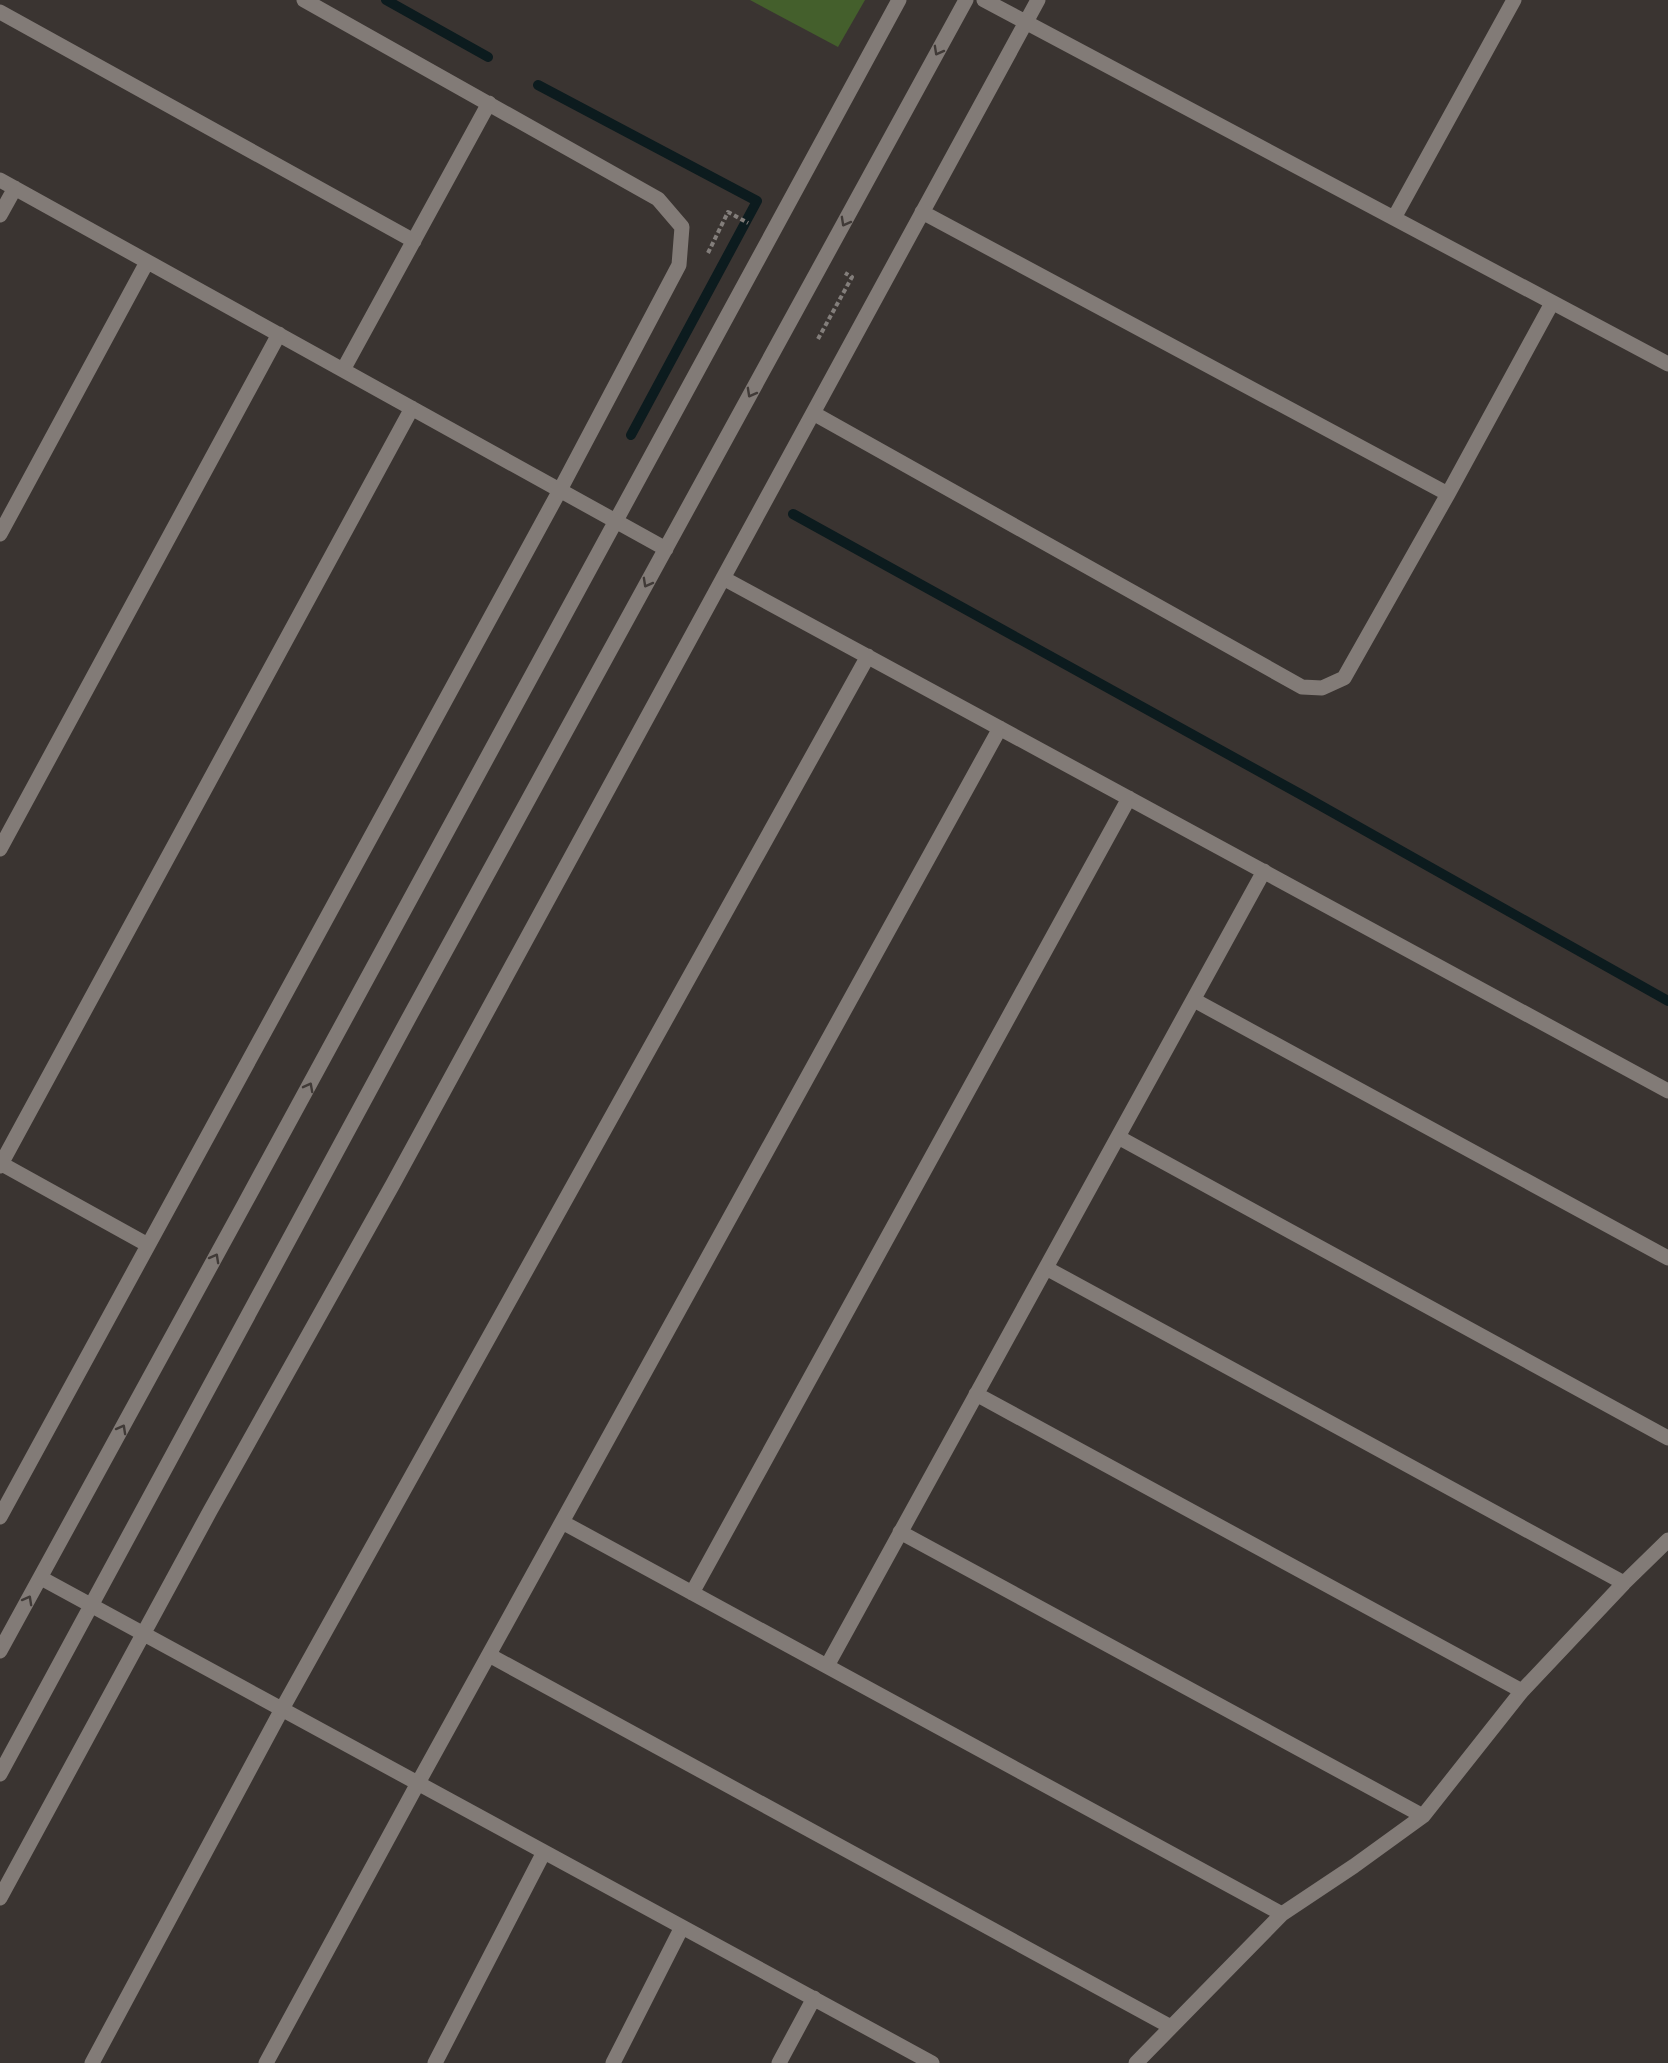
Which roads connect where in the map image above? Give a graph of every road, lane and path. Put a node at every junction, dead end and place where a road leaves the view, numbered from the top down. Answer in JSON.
{"nodes":[{"id":1,"x":304,"y":0,"type":"edge"},
{"id":2,"x":899,"y":0,"type":"edge"},
{"id":3,"x":966,"y":0,"type":"edge"},
{"id":4,"x":984,"y":0,"type":"edge"},
{"id":5,"x":1038,"y":0,"type":"edge"},
{"id":6,"x":1514,"y":0,"type":"edge"},
{"id":7,"x":0,"y":12,"type":"edge"},
{"id":8,"x":1026,"y":22,"type":"junction"},
{"id":9,"x":489,"y":104,"type":"junction"},
{"id":10,"x":0,"y":180,"type":"edge"},
{"id":11,"x":15,"y":188,"type":"junction"},
{"id":12,"x":922,"y":212,"type":"junction"},
{"id":13,"x":728,"y":213,"type":"dead end"},
{"id":14,"x":0,"y":215,"type":"edge"},
{"id":15,"x":1394,"y":218,"type":"junction"},
{"id":16,"x":414,"y":241,"type":"junction"},
{"id":17,"x":708,"y":254,"type":"dead end"},
{"id":18,"x":147,"y":262,"type":"junction"},
{"id":19,"x":852,"y":277,"type":"dead end"},
{"id":20,"x":1552,"y":303,"type":"junction"},
{"id":21,"x":279,"y":334,"type":"junction"},
{"id":22,"x":818,"y":339,"type":"dead end"},
{"id":23,"x":1668,"y":364,"type":"edge"},
{"id":24,"x":343,"y":369,"type":"junction"},
{"id":25,"x":412,"y":408,"type":"junction"},
{"id":26,"x":813,"y":413,"type":"junction"},
{"id":27,"x":560,"y":490,"type":"junction"},
{"id":28,"x":1448,"y":494,"type":"junction"},
{"id":29,"x":614,"y":520,"type":"junction"},
{"id":30,"x":0,"y":534,"type":"edge"},
{"id":31,"x":666,"y":549,"type":"junction"},
{"id":32,"x":723,"y":578,"type":"junction"},
{"id":33,"x":868,"y":656,"type":"junction"},
{"id":34,"x":1000,"y":728,"type":"junction"},
{"id":35,"x":1129,"y":798,"type":"junction"},
{"id":36,"x":0,"y":849,"type":"edge"},
{"id":37,"x":1264,"y":871,"type":"junction"},
{"id":38,"x":1194,"y":1000,"type":"junction"},
{"id":39,"x":1668,"y":1091,"type":"edge"},
{"id":40,"x":1118,"y":1137,"type":"junction"},
{"id":41,"x":0,"y":1164,"type":"edge"},
{"id":42,"x":148,"y":1245,"type":"junction"},
{"id":43,"x":1668,"y":1258,"type":"edge"},
{"id":44,"x":1046,"y":1268,"type":"junction"},
{"id":45,"x":976,"y":1394,"type":"junction"},
{"id":46,"x":1668,"y":1438,"type":"edge"},
{"id":47,"x":0,"y":1517,"type":"edge"},
{"id":48,"x":562,"y":1522,"type":"junction"},
{"id":49,"x":900,"y":1532,"type":"junction"},
{"id":50,"x":1668,"y":1540,"type":"edge"},
{"id":51,"x":40,"y":1578,"type":"junction"},
{"id":52,"x":1624,"y":1583,"type":"junction"},
{"id":53,"x":692,"y":1593,"type":"junction"},
{"id":54,"x":92,"y":1606,"type":"junction"},
{"id":55,"x":144,"y":1634,"type":"junction"},
{"id":56,"x":0,"y":1651,"type":"edge"},
{"id":57,"x":489,"y":1655,"type":"junction"},
{"id":58,"x":827,"y":1666,"type":"junction"},
{"id":59,"x":1522,"y":1691,"type":"junction"},
{"id":60,"x":282,"y":1709,"type":"junction"},
{"id":61,"x":0,"y":1774,"type":"edge"},
{"id":62,"x":418,"y":1784,"type":"junction"},
{"id":63,"x":1422,"y":1816,"type":"junction"},
{"id":64,"x":544,"y":1852,"type":"junction"},
{"id":65,"x":0,"y":1898,"type":"edge"},
{"id":66,"x":1282,"y":1914,"type":"junction"},
{"id":67,"x":682,"y":1927,"type":"junction"},
{"id":68,"x":814,"y":1998,"type":"junction"},
{"id":69,"x":1171,"y":2027,"type":"junction"},
{"id":70,"x":92,"y":2063,"type":"edge"},
{"id":71,"x":266,"y":2063,"type":"edge"},
{"id":72,"x":435,"y":2063,"type":"edge"},
{"id":73,"x":613,"y":2063,"type":"edge"},
{"id":74,"x":779,"y":2063,"type":"edge"},
{"id":75,"x":932,"y":2063,"type":"edge"},
{"id":76,"x":1136,"y":2063,"type":"edge"}],
"edges":[{"from":1,"to":9,"type":"street"},
{"from":2,"to":29,"type":"street"},
{"from":3,"to":31,"type":"street","one_way":true},
{"from":4,"to":8,"type":"street"},
{"from":5,"to":8,"type":"street"},
{"from":6,"to":15,"type":"street"},
{"from":7,"to":16,"type":"street"},
{"from":8,"to":12,"type":"street"},
{"from":8,"to":15,"type":"street"},
{"from":9,"to":16,"type":"street"},
{"from":9,"to":27,"type":"street"},
{"from":10,"to":11,"type":"street"},
{"from":11,"to":14,"type":"street"},
{"from":11,"to":18,"type":"street"},
{"from":12,"to":26,"type":"street"},
{"from":12,"to":28,"type":"street"},
{"from":13,"to":17,"type":"path"},
{"from":15,"to":20,"type":"street"},
{"from":16,"to":24,"type":"street"},
{"from":18,"to":21,"type":"street"},
{"from":18,"to":30,"type":"street"},
{"from":19,"to":22,"type":"path"},
{"from":20,"to":23,"type":"street"},
{"from":20,"to":28,"type":"street"},
{"from":21,"to":24,"type":"street"},
{"from":21,"to":36,"type":"street"},
{"from":24,"to":25,"type":"street"},
{"from":25,"to":27,"type":"street"},
{"from":25,"to":41,"type":"street"},
{"from":26,"to":28,"type":"street"},
{"from":26,"to":32,"type":"street"},
{"from":27,"to":29,"type":"street"},
{"from":27,"to":42,"type":"street"},
{"from":29,"to":31,"type":"street"},
{"from":51,"to":29,"type":"street","one_way":true},
{"from":31,"to":54,"type":"street","one_way":true},
{"from":32,"to":33,"type":"street"},
{"from":32,"to":55,"type":"street"},
{"from":33,"to":34,"type":"street"},
{"from":33,"to":60,"type":"street"},
{"from":34,"to":35,"type":"street"},
{"from":34,"to":48,"type":"street"},
{"from":35,"to":37,"type":"street"},
{"from":35,"to":53,"type":"street"},
{"from":37,"to":38,"type":"street"},
{"from":37,"to":39,"type":"street"},
{"from":38,"to":40,"type":"street"},
{"from":38,"to":43,"type":"street"},
{"from":40,"to":44,"type":"street"},
{"from":40,"to":46,"type":"street"},
{"from":41,"to":42,"type":"street"},
{"from":42,"to":47,"type":"street"},
{"from":44,"to":45,"type":"street"},
{"from":44,"to":52,"type":"street"},
{"from":45,"to":49,"type":"street"},
{"from":45,"to":59,"type":"street"},
{"from":48,"to":53,"type":"street"},
{"from":48,"to":57,"type":"street"},
{"from":49,"to":58,"type":"street"},
{"from":49,"to":63,"type":"street"},
{"from":50,"to":52,"type":"street"},
{"from":51,"to":54,"type":"street"},
{"from":56,"to":51,"type":"street","one_way":true},
{"from":52,"to":59,"type":"street"},
{"from":53,"to":58,"type":"street"},
{"from":54,"to":55,"type":"street"},
{"from":54,"to":61,"type":"street"},
{"from":55,"to":60,"type":"street"},
{"from":55,"to":65,"type":"street"},
{"from":57,"to":62,"type":"street"},
{"from":57,"to":69,"type":"street"},
{"from":58,"to":66,"type":"street"},
{"from":59,"to":63,"type":"street"},
{"from":60,"to":62,"type":"street"},
{"from":60,"to":70,"type":"street"},
{"from":62,"to":64,"type":"street"},
{"from":62,"to":71,"type":"street"},
{"from":63,"to":66,"type":"street"},
{"from":64,"to":67,"type":"street"},
{"from":64,"to":72,"type":"street"},
{"from":66,"to":69,"type":"street"},
{"from":67,"to":68,"type":"street"},
{"from":67,"to":73,"type":"street"},
{"from":68,"to":74,"type":"street"},
{"from":68,"to":75,"type":"street"},
{"from":69,"to":76,"type":"street"}]}
